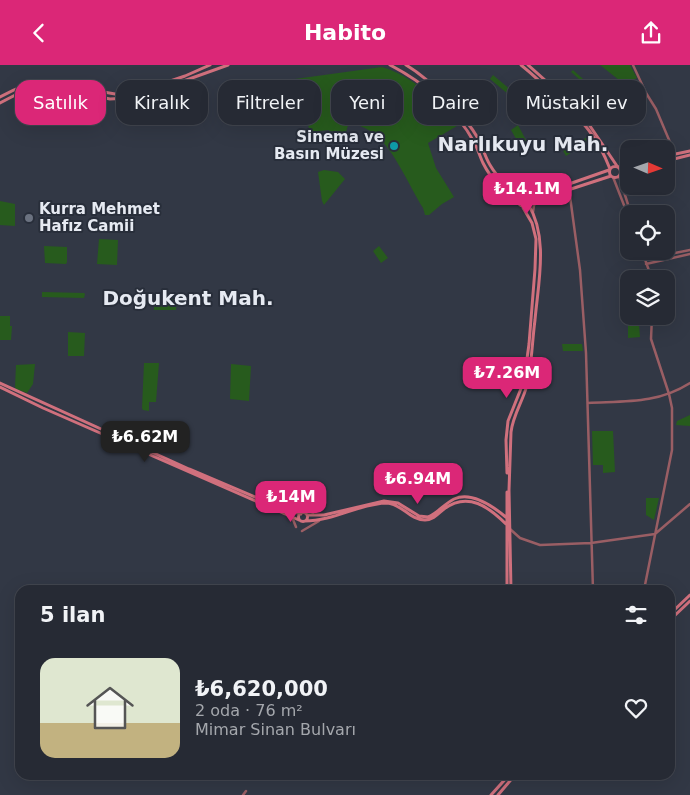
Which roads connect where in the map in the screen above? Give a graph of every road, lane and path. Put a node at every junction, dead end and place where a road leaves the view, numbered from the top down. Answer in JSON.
{"nodes":[{"id":1,"x":210,"y":65,"type":"edge"},
{"id":2,"x":228,"y":65,"type":"edge"},
{"id":3,"x":390,"y":65,"type":"edge"},
{"id":4,"x":406,"y":65,"type":"edge"},
{"id":5,"x":521,"y":65,"type":"edge"},
{"id":6,"x":528,"y":65,"type":"edge"},
{"id":7,"x":632,"y":65,"type":"edge"},
{"id":8,"x":0,"y":97,"type":"edge"},
{"id":9,"x":0,"y":103,"type":"edge"},
{"id":10,"x":690,"y":151,"type":"edge"},
{"id":11,"x":690,"y":155,"type":"edge"},
{"id":12,"x":676,"y":156,"type":"junction"},
{"id":13,"x":618,"y":167,"type":"junction"},
{"id":14,"x":610,"y":169,"type":"junction"},
{"id":15,"x":620,"y":175,"type":"joint"},
{"id":16,"x":612,"y":177,"type":"junction"},
{"id":17,"x":569,"y":189,"type":"junction"},
{"id":18,"x":525,"y":197,"type":"junction"},
{"id":19,"x":539,"y":199,"type":"junction"},
{"id":20,"x":528,"y":203,"type":"junction"},
{"id":21,"x":520,"y":204,"type":"junction"},
{"id":22,"x":624,"y":205,"type":"edge"},
{"id":23,"x":533,"y":216,"type":"junction"},
{"id":24,"x":690,"y":252,"type":"edge"},
{"id":25,"x":675,"y":254,"type":"edge"},
{"id":26,"x":644,"y":260,"type":"edge"},
{"id":27,"x":646,"y":264,"type":"junction"},
{"id":28,"x":648,"y":270,"type":"edge"},
{"id":29,"x":652,"y":325,"type":"edge"},
{"id":30,"x":0,"y":383,"type":"edge"},
{"id":31,"x":690,"y":383,"type":"edge"},
{"id":32,"x":0,"y":387,"type":"edge"},
{"id":33,"x":669,"y":394,"type":"junction"},
{"id":34,"x":588,"y":403,"type":"junction"},
{"id":35,"x":690,"y":504,"type":"edge"},
{"id":36,"x":294,"y":512,"type":"junction"},
{"id":37,"x":301,"y":514,"type":"junction"},
{"id":38,"x":291,"y":515,"type":"junction"},
{"id":39,"x":307,"y":515,"type":"junction"},
{"id":40,"x":314,"y":515,"type":"junction"},
{"id":41,"x":507,"y":518,"type":"junction"},
{"id":42,"x":300,"y":520,"type":"junction"},
{"id":43,"x":305,"y":521,"type":"junction"},
{"id":44,"x":319,"y":521,"type":"junction"},
{"id":45,"x":508,"y":524,"type":"junction"},
{"id":46,"x":296,"y":527,"type":"dead end"},
{"id":47,"x":510,"y":529,"type":"junction"},
{"id":48,"x":302,"y":531,"type":"dead end"},
{"id":49,"x":655,"y":534,"type":"junction"},
{"id":50,"x":591,"y":543,"type":"junction"},
{"id":51,"x":507,"y":585,"type":"edge"},
{"id":52,"x":511,"y":585,"type":"edge"},
{"id":53,"x":593,"y":585,"type":"edge"},
{"id":54,"x":645,"y":585,"type":"edge"},
{"id":55,"x":690,"y":595,"type":"edge"},
{"id":56,"x":690,"y":601,"type":"edge"},
{"id":57,"x":675,"y":609,"type":"edge"},
{"id":58,"x":675,"y":615,"type":"edge"},
{"id":59,"x":504,"y":780,"type":"edge"},
{"id":60,"x":510,"y":780,"type":"edge"},
{"id":61,"x":246,"y":791,"type":"dead end"},
{"id":62,"x":243,"y":795,"type":"edge"},
{"id":63,"x":491,"y":795,"type":"edge"},
{"id":64,"x":498,"y":795,"type":"edge"}],
"edges":[{"from":1,"to":8,"type":"main road"},
{"from":2,"to":9,"type":"main road"},
{"from":3,"to":21,"type":"main road"},
{"from":4,"to":18,"type":"main road"},
{"from":5,"to":14,"type":"main road"},
{"from":6,"to":13,"type":"main road"},
{"from":7,"to":12,"type":"street"},
{"from":10,"to":12,"type":"main road"},
{"from":11,"to":12,"type":"main road"},
{"from":13,"to":14,"type":"main road"},
{"from":13,"to":15,"type":"main road"},
{"from":14,"to":16,"type":"main road"},
{"from":14,"to":18,"type":"main road"},
{"from":15,"to":16,"type":"main road"},
{"from":16,"to":17,"type":"main road"},
{"from":16,"to":22,"type":"street"},
{"from":17,"to":19,"type":"main road"},
{"from":17,"to":34,"type":"street"},
{"from":18,"to":20,"type":"main road"},
{"from":18,"to":21,"type":"main road"},
{"from":19,"to":20,"type":"main road"},
{"from":19,"to":23,"type":"street"},
{"from":20,"to":21,"type":"main road"},
{"from":20,"to":23,"type":"main road"},
{"from":21,"to":41,"type":"main road"},
{"from":23,"to":45,"type":"main road"},
{"from":24,"to":25,"type":"street"},
{"from":24,"to":27,"type":"street"},
{"from":26,"to":27,"type":"street"},
{"from":27,"to":28,"type":"street"},
{"from":29,"to":33,"type":"street"},
{"from":30,"to":36,"type":"main road"},
{"from":31,"to":33,"type":"street"},
{"from":32,"to":38,"type":"main road"},
{"from":33,"to":34,"type":"street"},
{"from":33,"to":49,"type":"street"},
{"from":34,"to":50,"type":"street"},
{"from":35,"to":49,"type":"street"},
{"from":36,"to":37,"type":"main road"},
{"from":36,"to":40,"type":"street"},
{"from":37,"to":39,"type":"main road"},
{"from":37,"to":42,"type":"main road"},
{"from":38,"to":42,"type":"main road"},
{"from":38,"to":46,"type":"street"},
{"from":39,"to":40,"type":"main road"},
{"from":39,"to":43,"type":"main road"},
{"from":40,"to":41,"type":"main road"},
{"from":41,"to":45,"type":"main road"},
{"from":42,"to":43,"type":"main road"},
{"from":43,"to":44,"type":"main road"},
{"from":44,"to":45,"type":"main road"},
{"from":44,"to":48,"type":"street"},
{"from":45,"to":47,"type":"main road"},
{"from":45,"to":51,"type":"main road"},
{"from":47,"to":50,"type":"street"},
{"from":47,"to":52,"type":"main road"},
{"from":49,"to":50,"type":"street"},
{"from":49,"to":54,"type":"street"},
{"from":50,"to":53,"type":"street"},
{"from":55,"to":57,"type":"main road"},
{"from":56,"to":58,"type":"main road"},
{"from":59,"to":63,"type":"main road"},
{"from":60,"to":64,"type":"main road"},
{"from":61,"to":62,"type":"street"}]}
